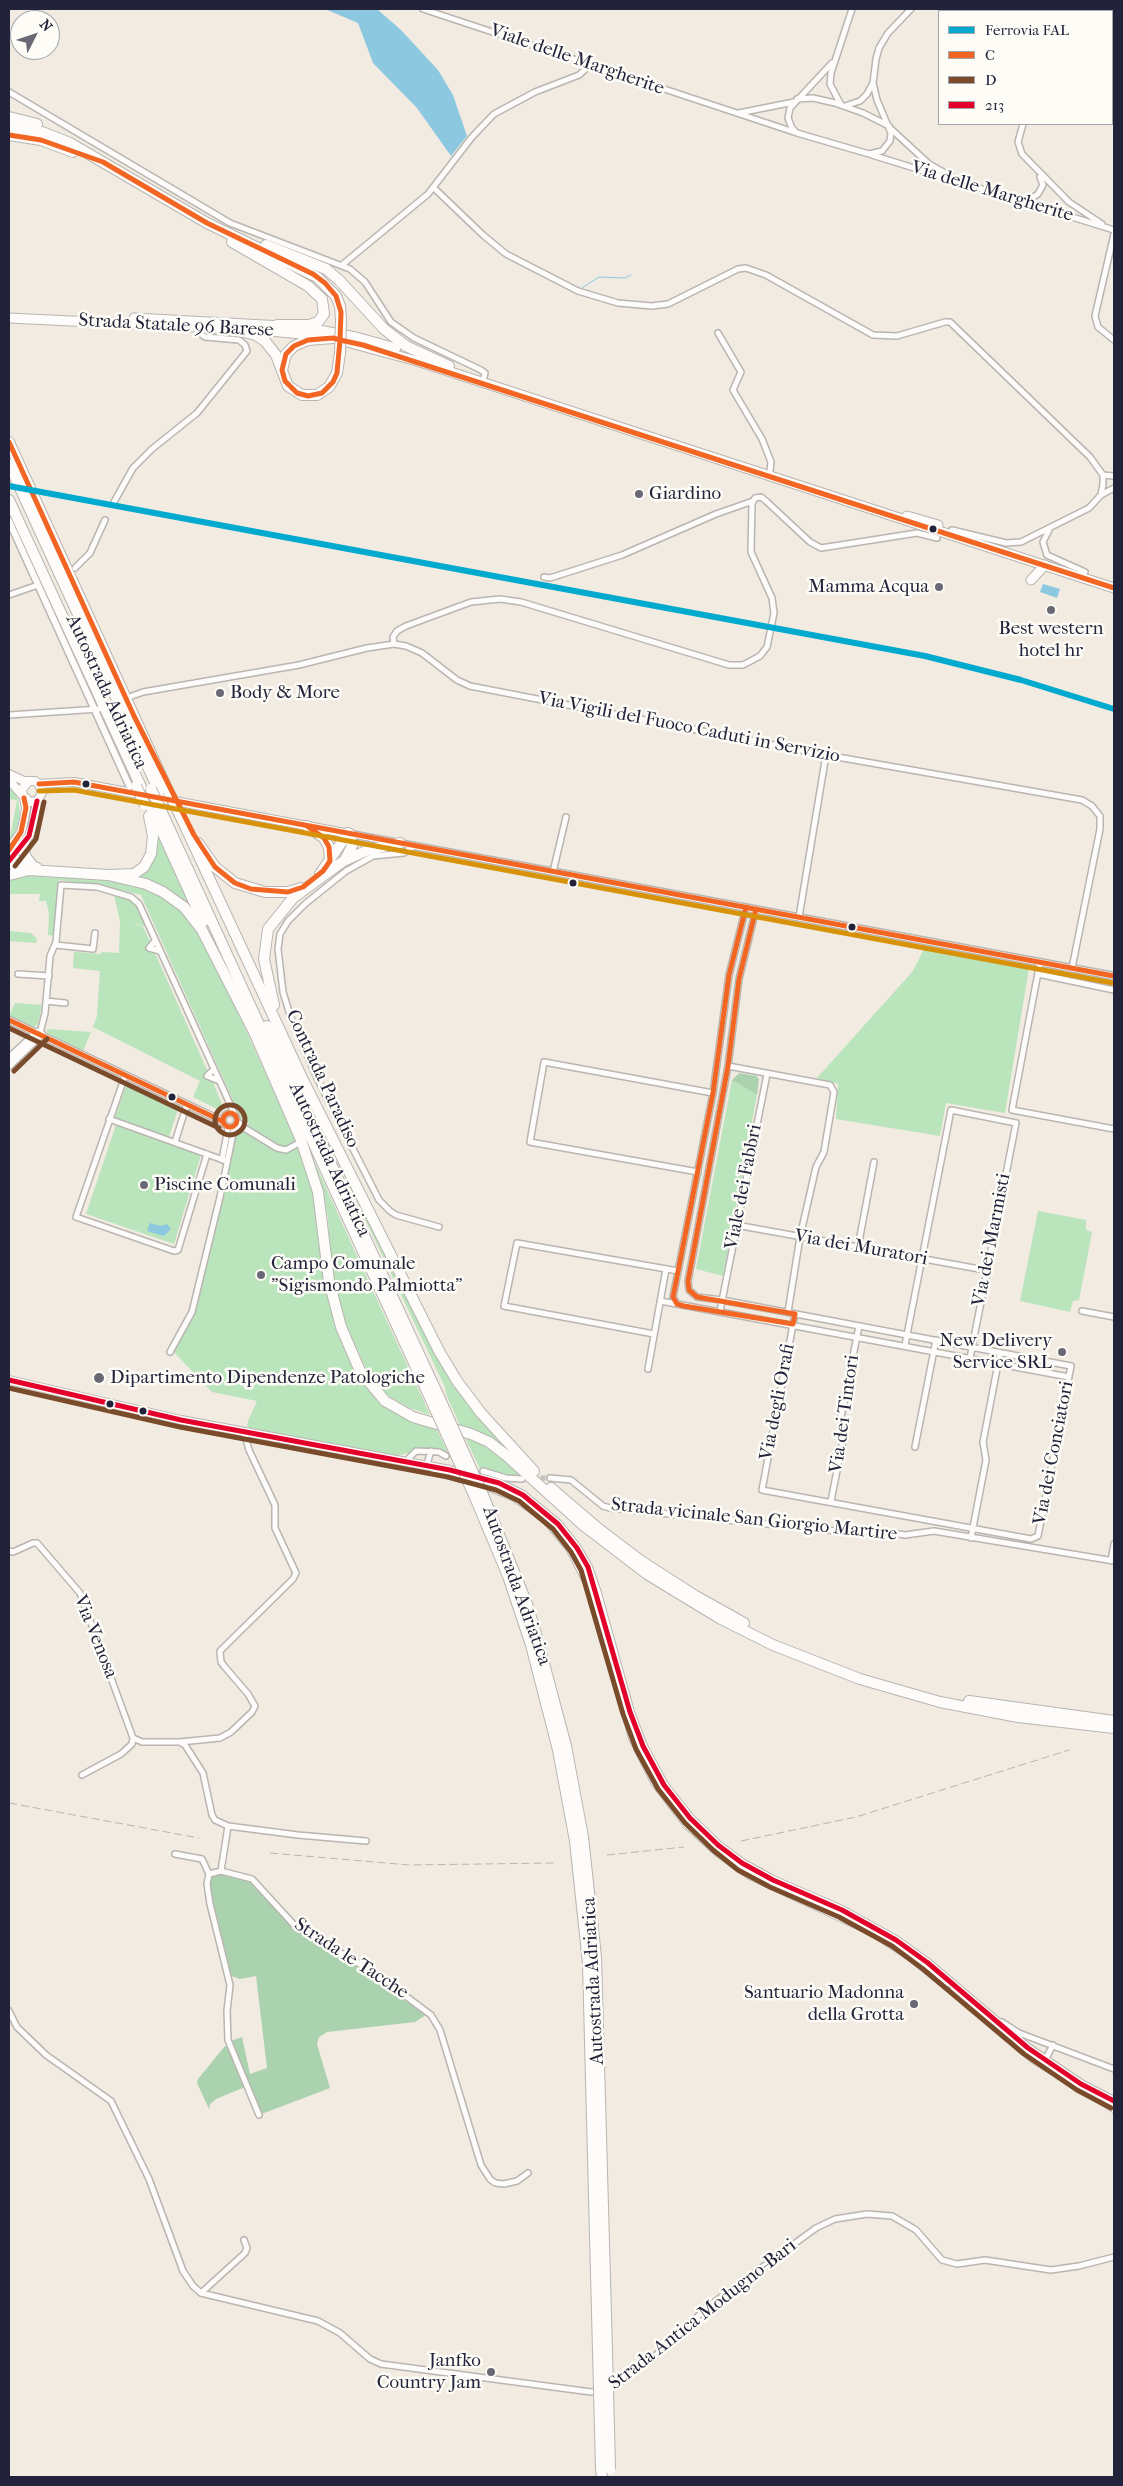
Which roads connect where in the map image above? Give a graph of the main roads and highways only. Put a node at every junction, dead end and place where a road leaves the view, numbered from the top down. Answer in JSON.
{"nodes":[{"id":1,"x":9,"y":117,"type":"edge"},
{"id":2,"x":9,"y":126,"type":"edge"},
{"id":3,"x":9,"y":135,"type":"edge"},
{"id":4,"x":70,"y":144,"type":"junction"},
{"id":5,"x":103,"y":162,"type":"junction"},
{"id":6,"x":207,"y":223,"type":"junction"},
{"id":7,"x":222,"y":231,"type":"junction"},
{"id":8,"x":9,"y":312,"type":"edge"},
{"id":9,"x":9,"y":318,"type":"edge"},
{"id":10,"x":277,"y":325,"type":"junction"},
{"id":11,"x":231,"y":329,"type":"junction"},
{"id":12,"x":333,"y":338,"type":"junction"},
{"id":13,"x":449,"y":366,"type":"junction"},
{"id":14,"x":282,"y":370,"type":"junction"},
{"id":15,"x":9,"y":442,"type":"edge"},
{"id":16,"x":9,"y":464,"type":"edge"},
{"id":17,"x":15,"y":477,"type":"edge"},
{"id":18,"x":16,"y":502,"type":"edge"},
{"id":19,"x":1029,"y":560,"type":"junction"},
{"id":20,"x":1045,"y":566,"type":"junction"},
{"id":21,"x":1114,"y":581,"type":"edge"},
{"id":22,"x":1114,"y":588,"type":"edge"},
{"id":23,"x":9,"y":774,"type":"edge"},
{"id":24,"x":9,"y":780,"type":"edge"},
{"id":25,"x":29,"y":782,"type":"junction"},
{"id":26,"x":74,"y":782,"type":"junction"},
{"id":27,"x":39,"y":784,"type":"junction"},
{"id":28,"x":152,"y":791,"type":"junction"},
{"id":29,"x":23,"y":797,"type":"junction"},
{"id":30,"x":38,"y":800,"type":"junction"},
{"id":31,"x":163,"y":807,"type":"junction"},
{"id":32,"x":307,"y":826,"type":"junction"},
{"id":33,"x":349,"y":834,"type":"junction"},
{"id":34,"x":400,"y":843,"type":"road end"},
{"id":35,"x":24,"y":844,"type":"junction"},
{"id":36,"x":10,"y":855,"type":"edge"},
{"id":37,"x":345,"y":860,"type":"junction"},
{"id":38,"x":330,"y":861,"type":"junction"},
{"id":39,"x":35,"y":867,"type":"junction"},
{"id":40,"x":22,"y":871,"type":"junction"},
{"id":41,"x":50,"y":871,"type":"junction"},
{"id":42,"x":9,"y":875,"type":"edge"},
{"id":43,"x":108,"y":875,"type":"junction"},
{"id":44,"x":255,"y":1034,"type":"junction"},
{"id":45,"x":302,"y":1080,"type":"junction"},
{"id":46,"x":9,"y":1380,"type":"edge"},
{"id":47,"x":426,"y":1467,"type":"junction"},
{"id":48,"x":1114,"y":1721,"type":"edge"},
{"id":49,"x":1114,"y":1728,"type":"edge"},
{"id":50,"x":1114,"y":2100,"type":"edge"},
{"id":51,"x":1114,"y":2108,"type":"edge"},
{"id":52,"x":606,"y":2473,"type":"edge"}],
"edges":[{"from":1,"to":4,"type":"highway"},
{"from":2,"to":4,"type":"highway"},
{"from":3,"to":5,"type":"highway"},
{"from":4,"to":5,"type":"highway"},
{"from":5,"to":6,"type":"highway"},
{"from":6,"to":7,"type":"highway"},
{"from":6,"to":10,"type":"highway"},
{"from":7,"to":13,"type":"highway"},
{"from":7,"to":14,"type":"highway","bridge":true},
{"from":8,"to":10,"type":"main road","name":"Strada Statale 96 Barese"},
{"from":9,"to":11,"type":"main road","name":"Strada Statale 96 Barese"},
{"from":10,"to":13,"type":"main road","name":"Strada Statale 96 Barese"},
{"from":11,"to":12,"type":"main road","name":"Strada Statale 96 Barese"},
{"from":11,"to":14,"type":"highway"},
{"from":12,"to":14,"type":"highway"},
{"from":12,"to":19,"type":"main road","name":"Strada Statale 96 Barese"},
{"from":13,"to":21,"type":"main road","name":"Strada Statale 96 Barese"},
{"from":15,"to":17,"type":"highway"},
{"from":16,"to":17,"type":"highway","name":"Autostrada Adriatica"},
{"from":17,"to":18,"type":"highway","name":"Autostrada Adriatica"},
{"from":17,"to":28,"type":"highway"},
{"from":18,"to":28,"type":"highway","name":"Autostrada Adriatica"},
{"from":18,"to":28,"type":"highway"},
{"from":19,"to":20,"type":"main road","name":"Strada Statale 96 Barese"},
{"from":19,"to":20,"type":"main road"},
{"from":20,"to":22,"type":"main road","name":"Strada Statale 96 Barese"},
{"from":23,"to":25,"type":"main road"},
{"from":24,"to":29,"type":"main road"},
{"from":25,"to":27,"type":"main road"},
{"from":25,"to":29,"type":"main road"},
{"from":26,"to":27,"type":"main road"},
{"from":26,"to":28,"type":"main road"},
{"from":26,"to":30,"type":"main road"},
{"from":27,"to":30,"type":"main road"},
{"from":28,"to":31,"type":"highway"},
{"from":28,"to":31,"type":"highway","bridge":true},
{"from":28,"to":32,"type":"main road"},
{"from":29,"to":30,"type":"main road"},
{"from":29,"to":36,"type":"main road"},
{"from":30,"to":35,"type":"main road"},
{"from":31,"to":38,"type":"highway"},
{"from":31,"to":43,"type":"highway"},
{"from":31,"to":44,"type":"highway"},
{"from":31,"to":45,"type":"highway"},
{"from":31,"to":52,"type":"highway","name":"Autostrada Adriatica","bridge":true},
{"from":32,"to":33,"type":"main road"},
{"from":32,"to":38,"type":"highway"},
{"from":33,"to":37,"type":"highway"},
{"from":33,"to":38,"type":"highway"},
{"from":34,"to":37,"type":"highway"},
{"from":35,"to":36,"type":"main road"},
{"from":35,"to":39,"type":"highway"},
{"from":36,"to":39,"type":"highway"},
{"from":36,"to":40,"type":"highway"},
{"from":37,"to":45,"type":"highway"},
{"from":39,"to":41,"type":"highway"},
{"from":40,"to":41,"type":"highway"},
{"from":40,"to":42,"type":"highway"},
{"from":41,"to":43,"type":"highway"},
{"from":43,"to":44,"type":"highway"},
{"from":44,"to":49,"type":"highway"},
{"from":45,"to":48,"type":"highway"},
{"from":46,"to":47,"type":"main road"},
{"from":47,"to":50,"type":"main road"},
{"from":47,"to":51,"type":"main road"}]}
